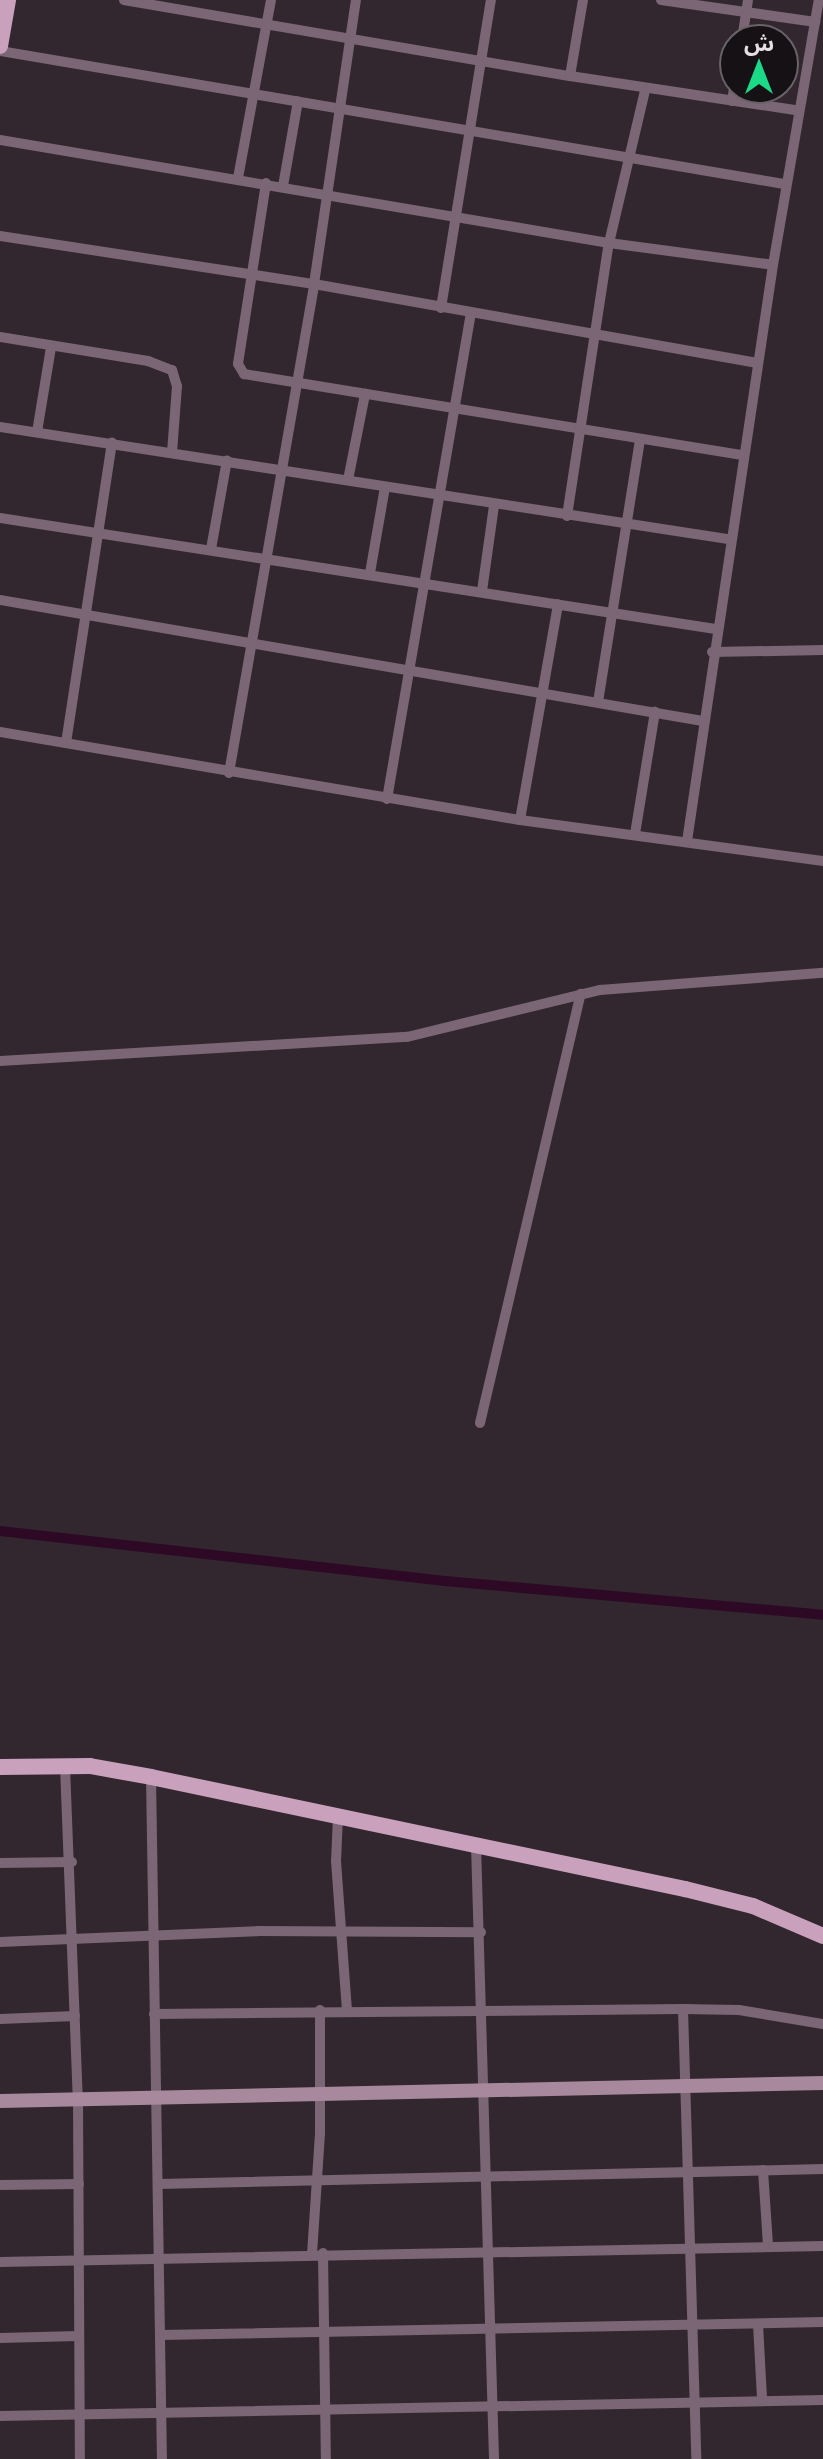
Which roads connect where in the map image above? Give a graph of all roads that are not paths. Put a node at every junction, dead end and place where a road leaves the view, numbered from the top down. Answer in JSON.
{"nodes":[{"id":1,"x":8,"y":0,"type":"edge"},
{"id":2,"x":124,"y":0,"type":"edge"},
{"id":3,"x":271,"y":0,"type":"edge"},
{"id":4,"x":356,"y":0,"type":"edge"},
{"id":5,"x":491,"y":0,"type":"edge"},
{"id":6,"x":583,"y":0,"type":"edge"},
{"id":7,"x":661,"y":0,"type":"edge"},
{"id":8,"x":748,"y":0,"type":"edge"},
{"id":9,"x":819,"y":0,"type":"edge"},
{"id":10,"x":746,"y":14,"type":"junction"},
{"id":11,"x":815,"y":22,"type":"junction"},
{"id":12,"x":267,"y":23,"type":"junction"},
{"id":13,"x":744,"y":24,"type":"edge"},
{"id":14,"x":353,"y":37,"type":"junction"},
{"id":15,"x":1,"y":39,"type":"edge"},
{"id":16,"x":483,"y":62,"type":"junction"},
{"id":17,"x":570,"y":76,"type":"junction"},
{"id":18,"x":645,"y":91,"type":"junction"},
{"id":19,"x":256,"y":95,"type":"junction"},
{"id":20,"x":719,"y":100,"type":"edge"},
{"id":21,"x":298,"y":101,"type":"junction"},
{"id":22,"x":753,"y":104,"type":"edge"},
{"id":23,"x":341,"y":108,"type":"junction"},
{"id":24,"x":796,"y":110,"type":"junction"},
{"id":25,"x":471,"y":132,"type":"junction"},
{"id":26,"x":0,"y":140,"type":"edge"},
{"id":27,"x":628,"y":159,"type":"junction"},
{"id":28,"x":238,"y":178,"type":"junction"},
{"id":29,"x":266,"y":183,"type":"junction"},
{"id":30,"x":784,"y":184,"type":"junction"},
{"id":31,"x":283,"y":186,"type":"junction"},
{"id":32,"x":325,"y":193,"type":"junction"},
{"id":33,"x":454,"y":213,"type":"junction"},
{"id":34,"x":0,"y":236,"type":"edge"},
{"id":35,"x":609,"y":243,"type":"junction"},
{"id":36,"x":773,"y":265,"type":"junction"},
{"id":37,"x":252,"y":275,"type":"junction"},
{"id":38,"x":314,"y":284,"type":"junction"},
{"id":39,"x":441,"y":308,"type":"junction"},
{"id":40,"x":471,"y":314,"type":"junction"},
{"id":41,"x":596,"y":335,"type":"junction"},
{"id":42,"x":0,"y":337,"type":"edge"},
{"id":43,"x":51,"y":347,"type":"junction"},
{"id":44,"x":756,"y":363,"type":"junction"},
{"id":45,"x":295,"y":382,"type":"junction"},
{"id":46,"x":365,"y":394,"type":"junction"},
{"id":47,"x":454,"y":409,"type":"junction"},
{"id":48,"x":0,"y":427,"type":"edge"},
{"id":49,"x":582,"y":428,"type":"junction"},
{"id":50,"x":37,"y":432,"type":"junction"},
{"id":51,"x":640,"y":440,"type":"junction"},
{"id":52,"x":112,"y":443,"type":"junction"},
{"id":53,"x":172,"y":452,"type":"junction"},
{"id":54,"x":742,"y":455,"type":"junction"},
{"id":55,"x":227,"y":460,"type":"junction"},
{"id":56,"x":280,"y":468,"type":"junction"},
{"id":57,"x":348,"y":480,"type":"junction"},
{"id":58,"x":385,"y":487,"type":"junction"},
{"id":59,"x":438,"y":497,"type":"junction"},
{"id":60,"x":494,"y":506,"type":"junction"},
{"id":61,"x":567,"y":516,"type":"junction"},
{"id":62,"x":0,"y":518,"type":"edge"},
{"id":63,"x":626,"y":525,"type":"junction"},
{"id":64,"x":100,"y":533,"type":"junction"},
{"id":65,"x":728,"y":539,"type":"junction"},
{"id":66,"x":211,"y":549,"type":"junction"},
{"id":67,"x":264,"y":557,"type":"junction"},
{"id":68,"x":370,"y":573,"type":"junction"},
{"id":69,"x":426,"y":581,"type":"junction"},
{"id":70,"x":482,"y":591,"type":"junction"},
{"id":71,"x":0,"y":600,"type":"edge"},
{"id":72,"x":558,"y":604,"type":"junction"},
{"id":73,"x":612,"y":613,"type":"junction"},
{"id":74,"x":86,"y":614,"type":"junction"},
{"id":75,"x":715,"y":629,"type":"junction"},
{"id":76,"x":249,"y":644,"type":"junction"},
{"id":77,"x":823,"y":650,"type":"edge"},
{"id":78,"x":712,"y":652,"type":"junction"},
{"id":79,"x":410,"y":670,"type":"junction"},
{"id":80,"x":543,"y":694,"type":"junction"},
{"id":81,"x":598,"y":702,"type":"junction"},
{"id":82,"x":655,"y":712,"type":"junction"},
{"id":83,"x":703,"y":721,"type":"junction"},
{"id":84,"x":0,"y":732,"type":"edge"},
{"id":85,"x":66,"y":743,"type":"junction"},
{"id":86,"x":229,"y":773,"type":"junction"},
{"id":87,"x":387,"y":799,"type":"junction"},
{"id":88,"x":520,"y":820,"type":"junction"},
{"id":89,"x":635,"y":834,"type":"junction"},
{"id":90,"x":687,"y":841,"type":"junction"},
{"id":91,"x":823,"y":861,"type":"edge"},
{"id":92,"x":823,"y":973,"type":"edge"},
{"id":93,"x":581,"y":994,"type":"junction"},
{"id":94,"x":0,"y":1061,"type":"edge"},
{"id":95,"x":480,"y":1423,"type":"dead end"},
{"id":96,"x":65,"y":1766,"type":"junction"},
{"id":97,"x":0,"y":1767,"type":"edge"},
{"id":98,"x":151,"y":1777,"type":"junction"},
{"id":99,"x":338,"y":1816,"type":"junction"},
{"id":100,"x":476,"y":1845,"type":"junction"},
{"id":101,"x":72,"y":1862,"type":"junction"},
{"id":102,"x":0,"y":1863,"type":"edge"},
{"id":103,"x":340,"y":1932,"type":"junction"},
{"id":104,"x":481,"y":1932,"type":"junction"},
{"id":105,"x":153,"y":1936,"type":"junction"},
{"id":106,"x":823,"y":1936,"type":"edge"},
{"id":107,"x":71,"y":1941,"type":"junction"},
{"id":108,"x":0,"y":1942,"type":"edge"},
{"id":109,"x":482,"y":2008,"type":"junction"},
{"id":110,"x":683,"y":2009,"type":"junction"},
{"id":111,"x":320,"y":2010,"type":"junction"},
{"id":112,"x":347,"y":2010,"type":"junction"},
{"id":113,"x":154,"y":2014,"type":"junction"},
{"id":114,"x":75,"y":2016,"type":"junction"},
{"id":115,"x":0,"y":2019,"type":"edge"},
{"id":116,"x":823,"y":2024,"type":"edge"},
{"id":117,"x":823,"y":2083,"type":"edge"},
{"id":118,"x":688,"y":2087,"type":"junction"},
{"id":119,"x":485,"y":2091,"type":"junction"},
{"id":120,"x":320,"y":2094,"type":"junction"},
{"id":121,"x":158,"y":2097,"type":"junction"},
{"id":122,"x":78,"y":2099,"type":"junction"},
{"id":123,"x":0,"y":2101,"type":"edge"},
{"id":124,"x":823,"y":2169,"type":"edge"},
{"id":125,"x":763,"y":2170,"type":"junction"},
{"id":126,"x":689,"y":2172,"type":"junction"},
{"id":127,"x":485,"y":2174,"type":"junction"},
{"id":128,"x":316,"y":2179,"type":"junction"},
{"id":129,"x":79,"y":2184,"type":"junction"},
{"id":130,"x":159,"y":2184,"type":"junction"},
{"id":131,"x":0,"y":2185,"type":"edge"},
{"id":132,"x":768,"y":2245,"type":"junction"},
{"id":133,"x":823,"y":2246,"type":"edge"},
{"id":134,"x":690,"y":2248,"type":"junction"},
{"id":135,"x":489,"y":2252,"type":"junction"},
{"id":136,"x":318,"y":2254,"type":"junction"},
{"id":137,"x":159,"y":2259,"type":"junction"},
{"id":138,"x":78,"y":2261,"type":"junction"},
{"id":139,"x":0,"y":2262,"type":"edge"},
{"id":140,"x":823,"y":2322,"type":"edge"},
{"id":141,"x":758,"y":2324,"type":"junction"},
{"id":142,"x":693,"y":2326,"type":"junction"},
{"id":143,"x":489,"y":2328,"type":"junction"},
{"id":144,"x":324,"y":2332,"type":"junction"},
{"id":145,"x":161,"y":2335,"type":"junction"},
{"id":146,"x":78,"y":2336,"type":"junction"},
{"id":147,"x":0,"y":2338,"type":"edge"},
{"id":148,"x":762,"y":2399,"type":"junction"},
{"id":149,"x":823,"y":2400,"type":"edge"},
{"id":150,"x":695,"y":2403,"type":"junction"},
{"id":151,"x":494,"y":2408,"type":"junction"},
{"id":152,"x":324,"y":2410,"type":"junction"},
{"id":153,"x":161,"y":2413,"type":"junction"},
{"id":154,"x":79,"y":2415,"type":"junction"},
{"id":155,"x":0,"y":2416,"type":"edge"},
{"id":156,"x":80,"y":2459,"type":"edge"},
{"id":157,"x":162,"y":2459,"type":"edge"},
{"id":158,"x":326,"y":2459,"type":"edge"},
{"id":159,"x":494,"y":2459,"type":"edge"},
{"id":160,"x":696,"y":2459,"type":"edge"}],
"edges":[{"from":1,"to":15,"type":"main road"},
{"from":2,"to":12,"type":"street"},
{"from":3,"to":12,"type":"street"},
{"from":4,"to":14,"type":"street"},
{"from":5,"to":16,"type":"street"},
{"from":6,"to":17,"type":"street"},
{"from":7,"to":10,"type":"street"},
{"from":8,"to":10,"type":"street"},
{"from":9,"to":11,"type":"street"},
{"from":10,"to":11,"type":"street"},
{"from":10,"to":13,"type":"street"},
{"from":11,"to":24,"type":"street"},
{"from":12,"to":14,"type":"street"},
{"from":12,"to":19,"type":"street"},
{"from":14,"to":16,"type":"street"},
{"from":14,"to":23,"type":"street"},
{"from":15,"to":19,"type":"street"},
{"from":16,"to":17,"type":"street"},
{"from":16,"to":25,"type":"street"},
{"from":17,"to":18,"type":"street"},
{"from":18,"to":20,"type":"street"},
{"from":18,"to":27,"type":"street"},
{"from":19,"to":21,"type":"street"},
{"from":19,"to":28,"type":"street"},
{"from":21,"to":23,"type":"street"},
{"from":21,"to":31,"type":"street"},
{"from":22,"to":24,"type":"street"},
{"from":23,"to":25,"type":"street"},
{"from":23,"to":32,"type":"street"},
{"from":24,"to":30,"type":"street"},
{"from":25,"to":27,"type":"street"},
{"from":25,"to":33,"type":"street"},
{"from":26,"to":28,"type":"street"},
{"from":27,"to":30,"type":"street"},
{"from":27,"to":35,"type":"street"},
{"from":28,"to":29,"type":"street"},
{"from":29,"to":31,"type":"street"},
{"from":29,"to":37,"type":"street"},
{"from":30,"to":36,"type":"street"},
{"from":31,"to":32,"type":"street"},
{"from":32,"to":33,"type":"street"},
{"from":32,"to":38,"type":"street"},
{"from":33,"to":35,"type":"street"},
{"from":33,"to":39,"type":"street"},
{"from":34,"to":37,"type":"street"},
{"from":35,"to":36,"type":"street"},
{"from":35,"to":41,"type":"street"},
{"from":36,"to":44,"type":"street"},
{"from":37,"to":38,"type":"street"},
{"from":37,"to":45,"type":"street"},
{"from":38,"to":39,"type":"street"},
{"from":38,"to":45,"type":"street"},
{"from":39,"to":40,"type":"street"},
{"from":40,"to":41,"type":"street"},
{"from":40,"to":47,"type":"street"},
{"from":41,"to":44,"type":"street"},
{"from":41,"to":49,"type":"street"},
{"from":42,"to":43,"type":"street"},
{"from":43,"to":50,"type":"street"},
{"from":43,"to":53,"type":"street"},
{"from":44,"to":54,"type":"street"},
{"from":45,"to":46,"type":"street"},
{"from":45,"to":56,"type":"street"},
{"from":46,"to":47,"type":"street"},
{"from":46,"to":57,"type":"street"},
{"from":47,"to":49,"type":"street"},
{"from":47,"to":59,"type":"street"},
{"from":48,"to":50,"type":"street"},
{"from":49,"to":51,"type":"street"},
{"from":49,"to":61,"type":"street"},
{"from":50,"to":52,"type":"street"},
{"from":51,"to":54,"type":"street"},
{"from":51,"to":63,"type":"street"},
{"from":52,"to":53,"type":"street"},
{"from":52,"to":64,"type":"street"},
{"from":53,"to":55,"type":"street"},
{"from":54,"to":65,"type":"street"},
{"from":55,"to":56,"type":"street"},
{"from":55,"to":66,"type":"street"},
{"from":56,"to":57,"type":"street"},
{"from":56,"to":67,"type":"street"},
{"from":57,"to":58,"type":"street"},
{"from":58,"to":59,"type":"street"},
{"from":58,"to":68,"type":"street"},
{"from":59,"to":60,"type":"street"},
{"from":59,"to":69,"type":"street"},
{"from":60,"to":61,"type":"street"},
{"from":60,"to":70,"type":"street"},
{"from":61,"to":63,"type":"street"},
{"from":62,"to":64,"type":"street"},
{"from":63,"to":65,"type":"street"},
{"from":63,"to":73,"type":"street"},
{"from":64,"to":66,"type":"street"},
{"from":64,"to":74,"type":"street"},
{"from":65,"to":75,"type":"street"},
{"from":66,"to":67,"type":"street"},
{"from":67,"to":68,"type":"street"},
{"from":67,"to":76,"type":"street"},
{"from":68,"to":69,"type":"street"},
{"from":69,"to":70,"type":"street"},
{"from":69,"to":79,"type":"street"},
{"from":70,"to":72,"type":"street"},
{"from":71,"to":74,"type":"street"},
{"from":72,"to":73,"type":"street"},
{"from":72,"to":80,"type":"street"},
{"from":73,"to":75,"type":"street"},
{"from":73,"to":81,"type":"street"},
{"from":74,"to":76,"type":"street"},
{"from":74,"to":85,"type":"street"},
{"from":75,"to":78,"type":"street"},
{"from":76,"to":79,"type":"street"},
{"from":76,"to":86,"type":"street"},
{"from":77,"to":78,"type":"street"},
{"from":78,"to":83,"type":"street"},
{"from":79,"to":80,"type":"street"},
{"from":79,"to":87,"type":"street"},
{"from":80,"to":81,"type":"street"},
{"from":80,"to":88,"type":"street"},
{"from":81,"to":82,"type":"street"},
{"from":82,"to":83,"type":"street"},
{"from":82,"to":89,"type":"street"},
{"from":83,"to":90,"type":"street"},
{"from":84,"to":85,"type":"street"},
{"from":85,"to":86,"type":"street"},
{"from":86,"to":87,"type":"street"},
{"from":87,"to":88,"type":"street"},
{"from":88,"to":89,"type":"street"},
{"from":89,"to":90,"type":"street"},
{"from":90,"to":91,"type":"street"},
{"from":92,"to":93,"type":"street"},
{"from":93,"to":94,"type":"street"},
{"from":93,"to":95,"type":"street"},
{"from":96,"to":97,"type":"main road"},
{"from":96,"to":98,"type":"main road"},
{"from":96,"to":101,"type":"street"},
{"from":98,"to":99,"type":"main road"},
{"from":98,"to":105,"type":"street"},
{"from":99,"to":100,"type":"main road"},
{"from":99,"to":103,"type":"street"},
{"from":100,"to":104,"type":"street"},
{"from":100,"to":106,"type":"main road"},
{"from":101,"to":102,"type":"street"},
{"from":101,"to":107,"type":"street"},
{"from":103,"to":104,"type":"street"},
{"from":103,"to":105,"type":"street"},
{"from":103,"to":112,"type":"street"},
{"from":104,"to":109,"type":"street"},
{"from":105,"to":107,"type":"street"},
{"from":105,"to":113,"type":"street"},
{"from":107,"to":108,"type":"street"},
{"from":107,"to":114,"type":"street"},
{"from":109,"to":110,"type":"street"},
{"from":109,"to":112,"type":"street"},
{"from":109,"to":119,"type":"street"},
{"from":110,"to":116,"type":"street"},
{"from":110,"to":118,"type":"street"},
{"from":111,"to":112,"type":"street"},
{"from":111,"to":113,"type":"street"},
{"from":111,"to":120,"type":"street"},
{"from":113,"to":121,"type":"street"},
{"from":114,"to":115,"type":"street"},
{"from":114,"to":122,"type":"street"},
{"from":117,"to":118,"type":"street"},
{"from":118,"to":119,"type":"street"},
{"from":118,"to":126,"type":"street"},
{"from":119,"to":120,"type":"street"},
{"from":119,"to":127,"type":"street"},
{"from":120,"to":121,"type":"street"},
{"from":120,"to":128,"type":"street"},
{"from":121,"to":122,"type":"street"},
{"from":121,"to":130,"type":"street"},
{"from":122,"to":123,"type":"street"},
{"from":122,"to":129,"type":"street"},
{"from":124,"to":125,"type":"street"},
{"from":125,"to":126,"type":"street"},
{"from":125,"to":132,"type":"street"},
{"from":126,"to":127,"type":"street"},
{"from":126,"to":134,"type":"street"},
{"from":127,"to":128,"type":"street"},
{"from":127,"to":135,"type":"street"},
{"from":128,"to":130,"type":"street"},
{"from":128,"to":136,"type":"street"},
{"from":129,"to":131,"type":"street"},
{"from":129,"to":138,"type":"street"},
{"from":130,"to":137,"type":"street"},
{"from":132,"to":133,"type":"street"},
{"from":132,"to":134,"type":"street"},
{"from":134,"to":135,"type":"street"},
{"from":134,"to":142,"type":"street"},
{"from":135,"to":136,"type":"street"},
{"from":135,"to":143,"type":"street"},
{"from":136,"to":137,"type":"street"},
{"from":136,"to":144,"type":"street"},
{"from":137,"to":138,"type":"street"},
{"from":137,"to":145,"type":"street"},
{"from":138,"to":139,"type":"street"},
{"from":138,"to":146,"type":"street"},
{"from":140,"to":141,"type":"street"},
{"from":141,"to":142,"type":"street"},
{"from":141,"to":148,"type":"street"},
{"from":142,"to":143,"type":"street"},
{"from":142,"to":150,"type":"street"},
{"from":143,"to":144,"type":"street"},
{"from":143,"to":151,"type":"street"},
{"from":144,"to":145,"type":"street"},
{"from":144,"to":152,"type":"street"},
{"from":145,"to":153,"type":"street"},
{"from":146,"to":147,"type":"street"},
{"from":146,"to":154,"type":"street"},
{"from":148,"to":149,"type":"street"},
{"from":148,"to":150,"type":"street"},
{"from":150,"to":151,"type":"street"},
{"from":150,"to":160,"type":"street"},
{"from":151,"to":152,"type":"street"},
{"from":151,"to":159,"type":"street"},
{"from":152,"to":153,"type":"street"},
{"from":152,"to":158,"type":"street"},
{"from":153,"to":154,"type":"street"},
{"from":153,"to":157,"type":"street"},
{"from":154,"to":155,"type":"street"},
{"from":154,"to":156,"type":"street"}]}
